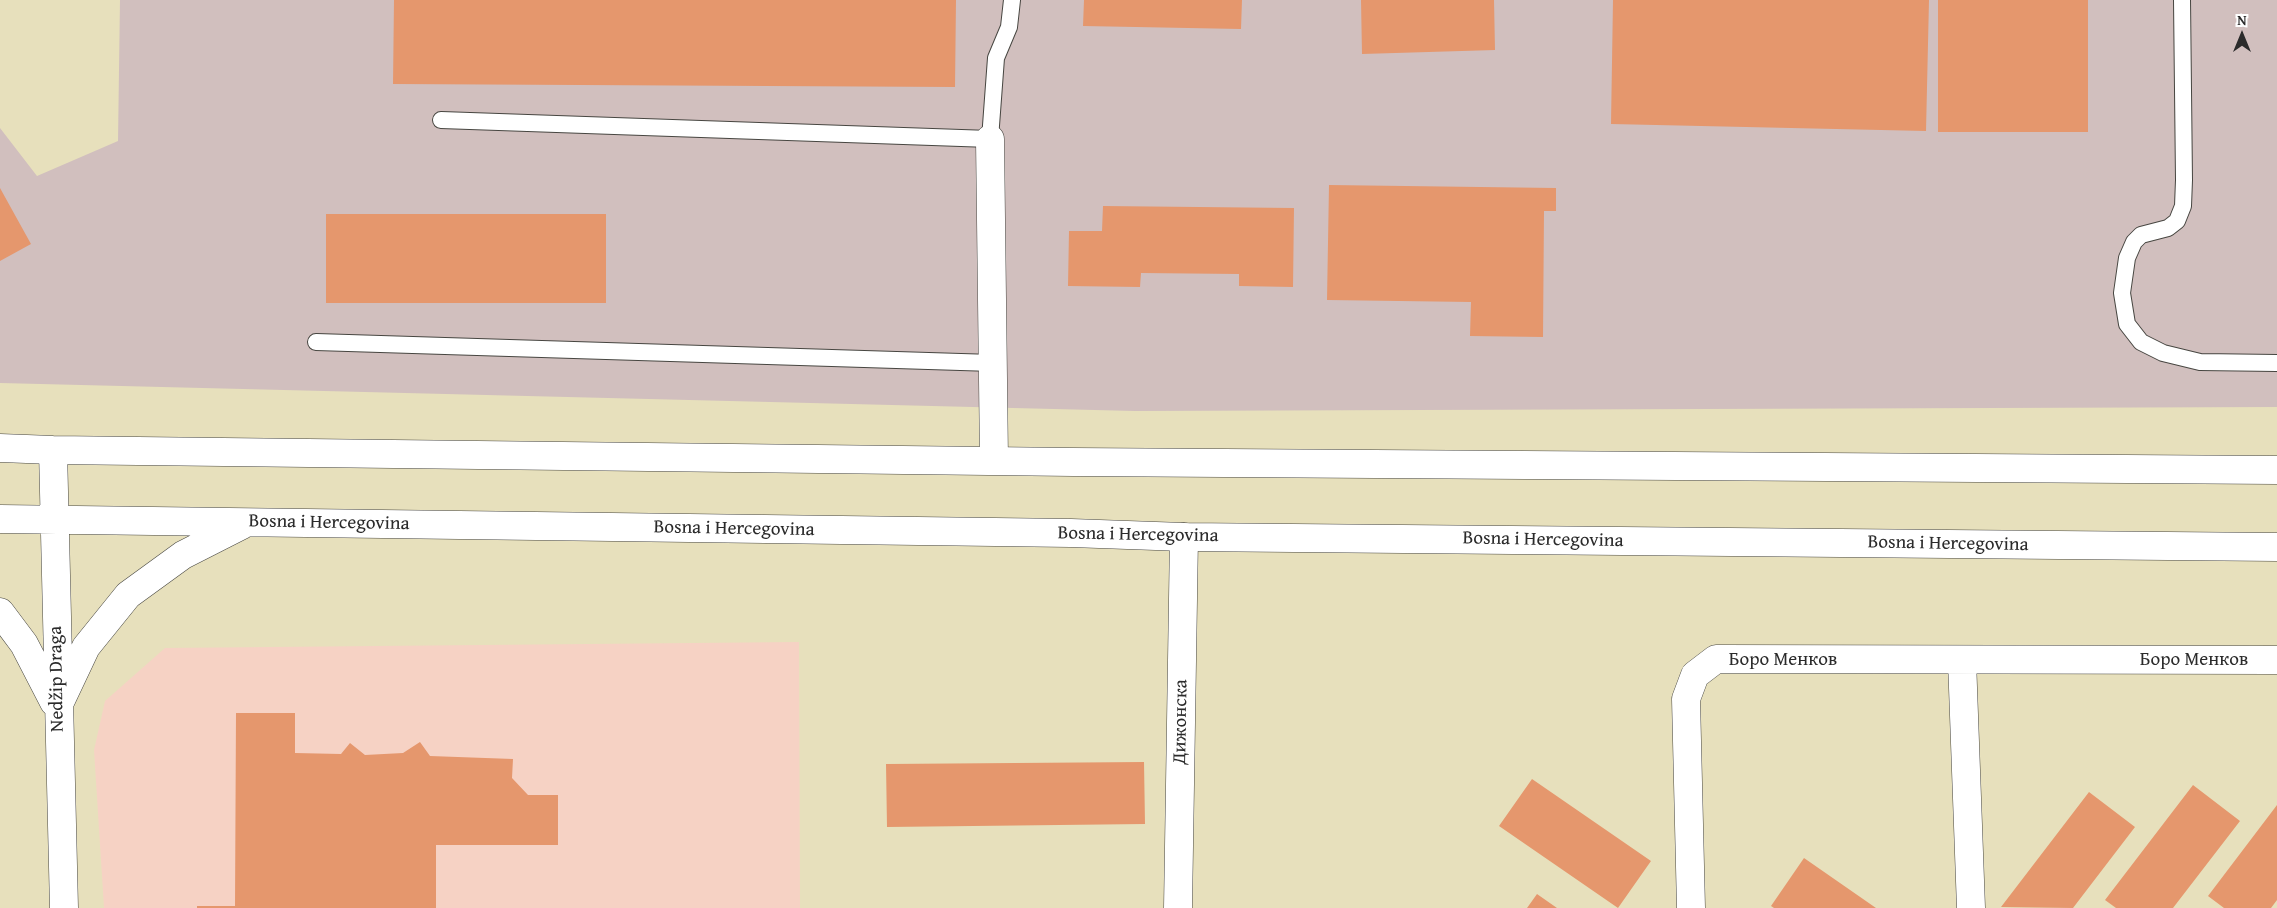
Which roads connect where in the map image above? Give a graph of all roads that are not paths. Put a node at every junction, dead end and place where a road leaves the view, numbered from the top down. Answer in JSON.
{"nodes":[{"id":1,"x":1012,"y":0,"type":"edge"},
{"id":2,"x":2182,"y":0,"type":"edge"},
{"id":3,"x":441,"y":120,"type":"dead end"},
{"id":4,"x":990,"y":139,"type":"junction"},
{"id":5,"x":316,"y":342,"type":"dead end"},
{"id":6,"x":993,"y":363,"type":"junction"},
{"id":7,"x":2277,"y":363,"type":"edge"},
{"id":8,"x":0,"y":448,"type":"edge"},
{"id":9,"x":53,"y":450,"type":"junction"},
{"id":10,"x":994,"y":460,"type":"junction"},
{"id":11,"x":2277,"y":470,"type":"edge"},
{"id":12,"x":0,"y":519,"type":"edge"},
{"id":13,"x":54,"y":521,"type":"junction"},
{"id":14,"x":246,"y":522,"type":"junction"},
{"id":15,"x":1184,"y":536,"type":"junction"},
{"id":16,"x":2277,"y":547,"type":"edge"},
{"id":17,"x":0,"y":612,"type":"edge"},
{"id":18,"x":1962,"y":660,"type":"junction"},
{"id":19,"x":2277,"y":660,"type":"edge"},
{"id":20,"x":58,"y":708,"type":"junction"},
{"id":21,"x":64,"y":908,"type":"edge"},
{"id":22,"x":1178,"y":908,"type":"edge"},
{"id":23,"x":1692,"y":908,"type":"edge"},
{"id":24,"x":1971,"y":908,"type":"edge"}],
"edges":[{"from":1,"to":4,"type":"lane"},
{"from":2,"to":7,"type":"lane"},
{"from":3,"to":4,"type":"lane"},
{"from":4,"to":6,"type":"street"},
{"from":5,"to":6,"type":"lane"},
{"from":6,"to":10,"type":"street"},
{"from":8,"to":9,"type":"street"},
{"from":9,"to":10,"type":"street"},
{"from":9,"to":13,"type":"street","name":"Nedžip Draga"},
{"from":10,"to":11,"type":"street"},
{"from":12,"to":13,"type":"street","name":"Bosna i Hercegovina"},
{"from":13,"to":14,"type":"street","name":"Bosna i Hercegovina"},
{"from":13,"to":20,"type":"street","name":"Nedžip Draga"},
{"from":14,"to":15,"type":"street","name":"Bosna i Hercegovina"},
{"from":14,"to":20,"type":"street"},
{"from":15,"to":16,"type":"street","name":"Bosna i Hercegovina"},
{"from":15,"to":22,"type":"street","name":"Дижонска"},
{"from":17,"to":20,"type":"street"},
{"from":18,"to":19,"type":"street","name":"Боро Менков"},
{"from":18,"to":23,"type":"street","name":"Боро Менков"},
{"from":18,"to":24,"type":"street"},
{"from":20,"to":21,"type":"street","name":"Nedžip Draga"}]}
